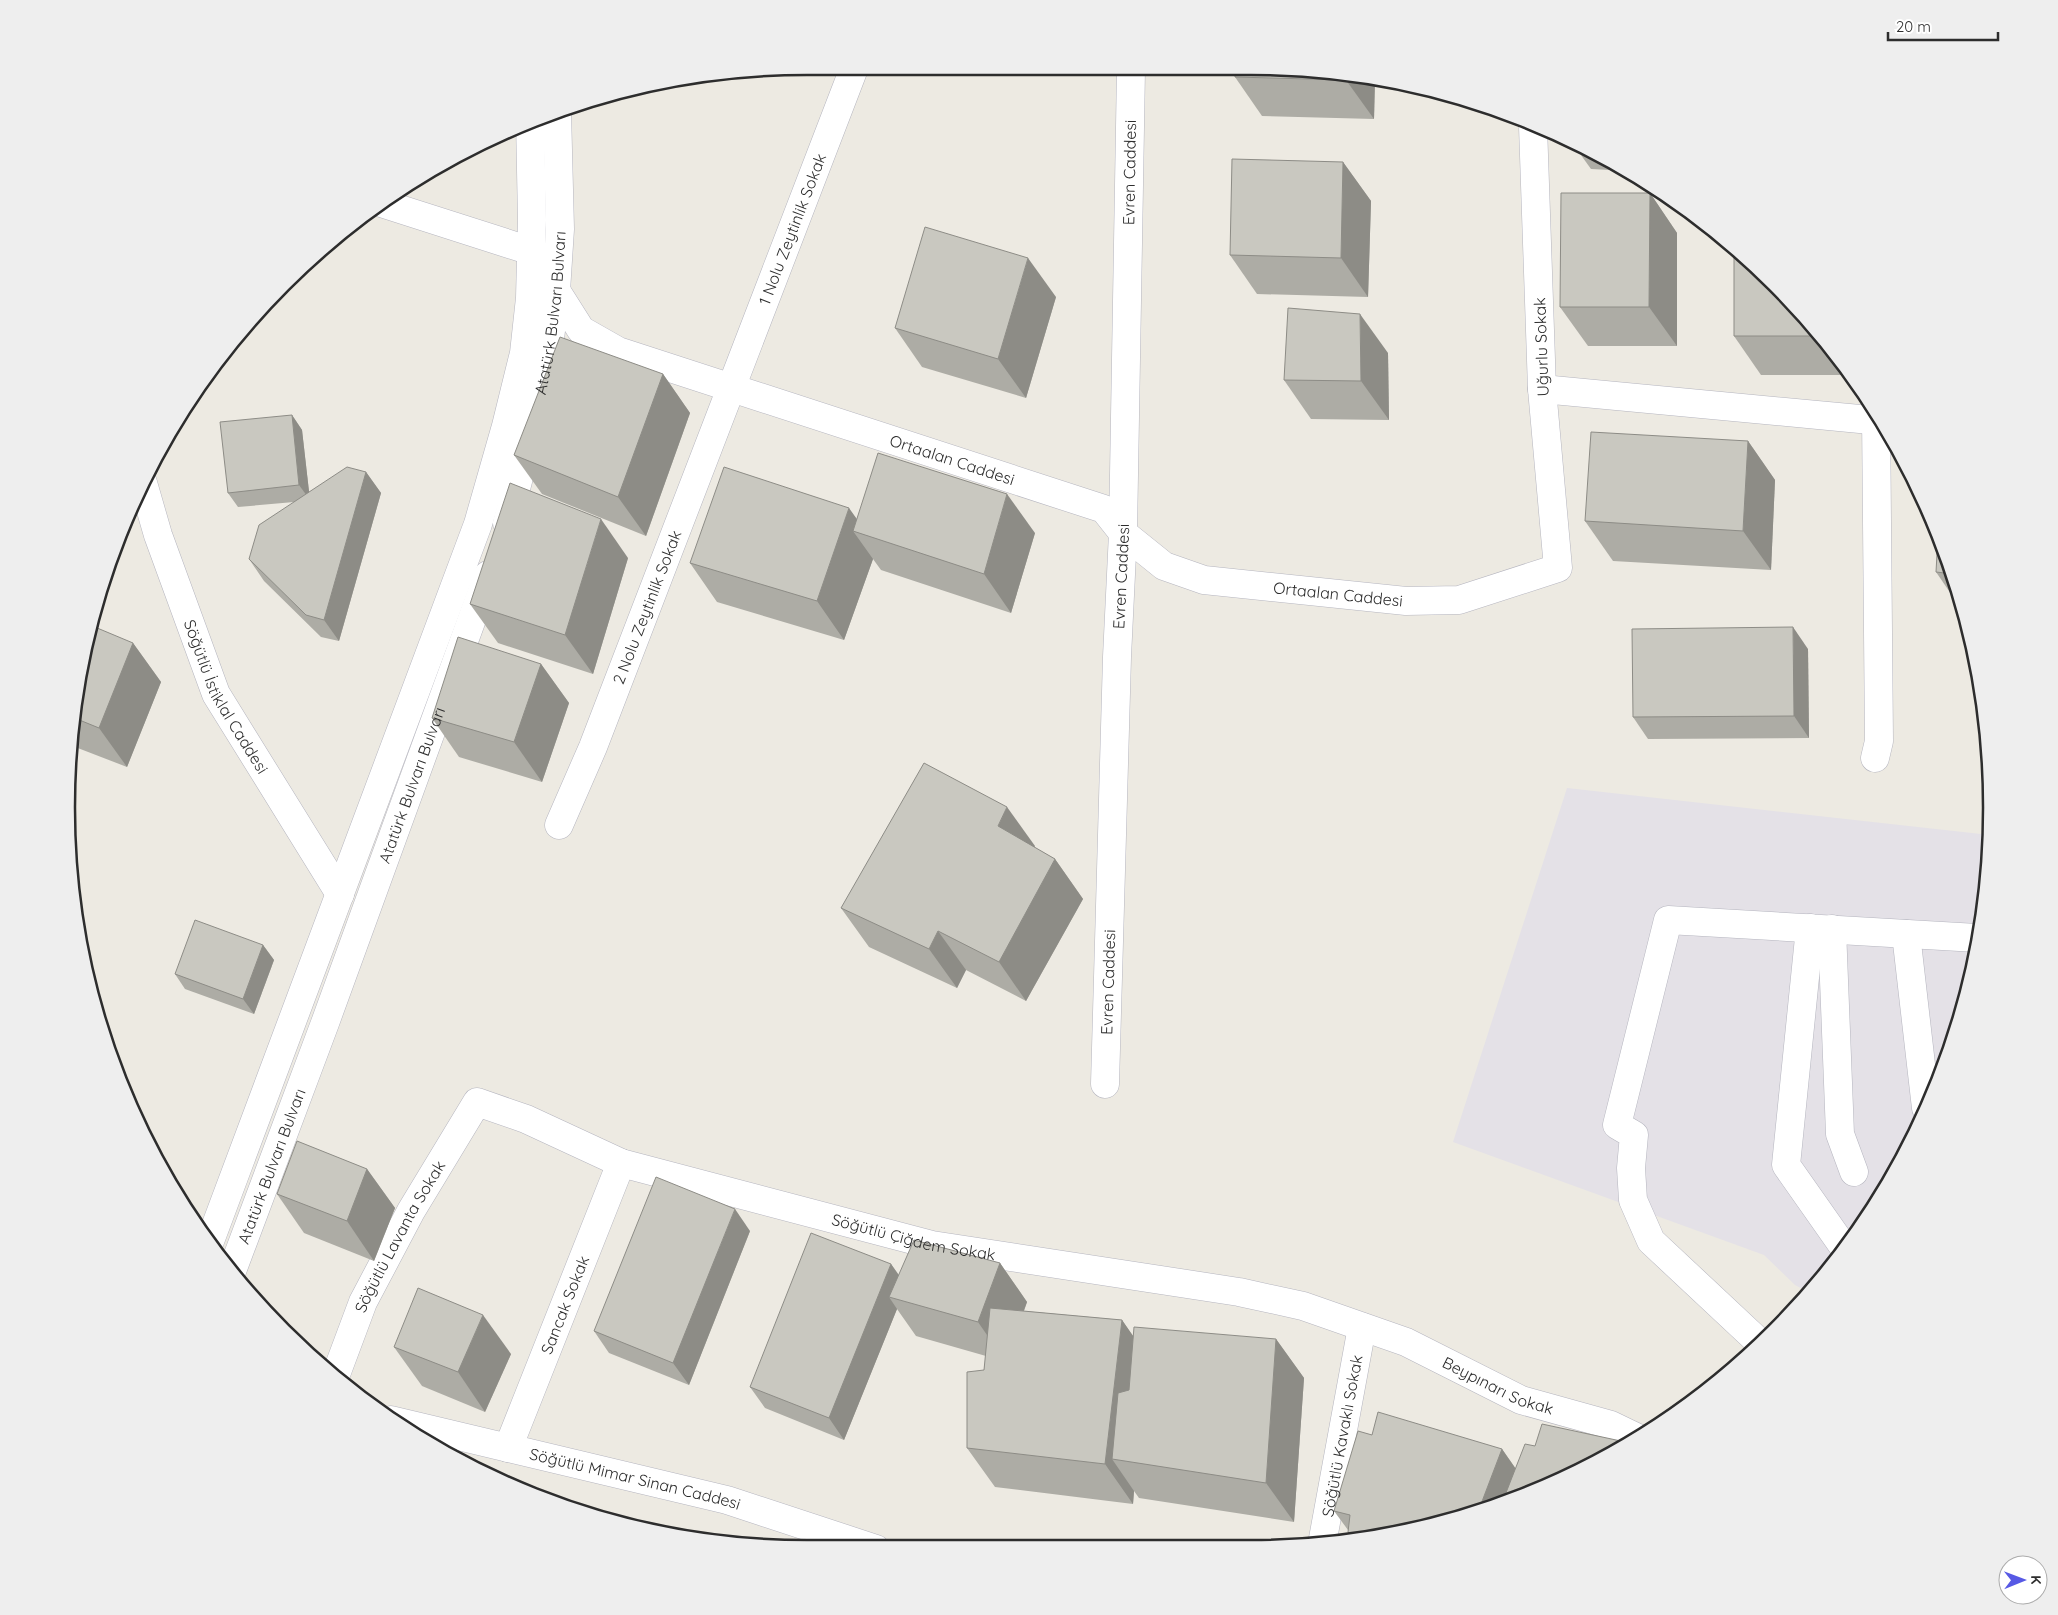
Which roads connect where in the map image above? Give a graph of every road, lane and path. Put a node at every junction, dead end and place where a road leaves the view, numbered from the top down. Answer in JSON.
{"nodes":[{"id":1,"x":853,"y":75,"type":"edge"},
{"id":2,"x":1132,"y":75,"type":"edge"},
{"id":3,"x":557,"y":120,"type":"edge"},
{"id":4,"x":530,"y":130,"type":"edge"},
{"id":5,"x":1533,"y":132,"type":"edge"},
{"id":6,"x":390,"y":206,"type":"edge"},
{"id":7,"x":531,"y":251,"type":"junction"},
{"id":8,"x":556,"y":291,"type":"junction"},
{"id":9,"x":730,"y":387,"type":"junction"},
{"id":10,"x":1542,"y":389,"type":"junction"},
{"id":11,"x":1870,"y":417,"type":"edge"},
{"id":12,"x":1877,"y":428,"type":"edge"},
{"id":13,"x":146,"y":494,"type":"edge"},
{"id":14,"x":1123,"y":533,"type":"junction"},
{"id":15,"x":1558,"y":568,"type":"joint"},
{"id":16,"x":1875,"y":758,"type":"dead end"},
{"id":17,"x":559,"y":825,"type":"dead end"},
{"id":18,"x":340,"y":894,"type":"junction"},
{"id":19,"x":1821,"y":929,"type":"junction"},
{"id":20,"x":1906,"y":934,"type":"junction"},
{"id":21,"x":1971,"y":938,"type":"edge"},
{"id":22,"x":1105,"y":1084,"type":"dead end"},
{"id":23,"x":1924,"y":1094,"type":"edge"},
{"id":24,"x":477,"y":1102,"type":"joint"},
{"id":25,"x":622,"y":1163,"type":"junction"},
{"id":26,"x":1854,"y":1172,"type":"dead end"},
{"id":27,"x":213,"y":1234,"type":"edge"},
{"id":28,"x":1840,"y":1242,"type":"edge"},
{"id":29,"x":235,"y":1264,"type":"edge"},
{"id":30,"x":1362,"y":1327,"type":"junction"},
{"id":31,"x":1754,"y":1338,"type":"edge"},
{"id":32,"x":338,"y":1369,"type":"edge"},
{"id":33,"x":415,"y":1426,"type":"edge"},
{"id":34,"x":1629,"y":1434,"type":"edge"},
{"id":35,"x":508,"y":1448,"type":"junction"},
{"id":36,"x":1323,"y":1536,"type":"edge"},
{"id":37,"x":851,"y":1540,"type":"edge"}],
"edges":[{"from":1,"to":9,"type":"street","name":"1 Nolu Zeytinlik Sokak"},
{"from":2,"to":14,"type":"street","name":"Evren Caddesi"},
{"from":3,"to":8,"type":"street","name":"Atatürk Bulvarı Bulvarı"},
{"from":4,"to":7,"type":"street","name":"Atatürk Bulvarı Bulvarı"},
{"from":5,"to":10,"type":"street","name":"Uğurlu Sokak"},
{"from":6,"to":7,"type":"street"},
{"from":7,"to":8,"type":"street","name":"Ortaalan Caddesi"},
{"from":7,"to":18,"type":"street","name":"Atatürk Bulvarı Bulvarı"},
{"from":8,"to":9,"type":"street","name":"Ortaalan Caddesi"},
{"from":8,"to":29,"type":"street","name":"Atatürk Bulvarı Bulvarı"},
{"from":9,"to":14,"type":"street","name":"Ortaalan Caddesi"},
{"from":9,"to":17,"type":"street","name":"2 Nolu Zeytinlik Sokak"},
{"from":10,"to":11,"type":"street"},
{"from":10,"to":15,"type":"street","name":"Uğurlu Sokak"},
{"from":12,"to":16,"type":"street"},
{"from":13,"to":18,"type":"street","name":"Söğütlü İstiklal Caddesi"},
{"from":14,"to":15,"type":"street","name":"Ortaalan Caddesi"},
{"from":14,"to":22,"type":"street","name":"Evren Caddesi"},
{"from":18,"to":27,"type":"street","name":"Atatürk Bulvarı Bulvarı"},
{"from":19,"to":20,"type":"street"},
{"from":19,"to":26,"type":"street"},
{"from":19,"to":28,"type":"street"},
{"from":19,"to":31,"type":"street"},
{"from":20,"to":21,"type":"street"},
{"from":20,"to":23,"type":"street"},
{"from":24,"to":25,"type":"street","name":"Söğütlü Çiğdem Sokak"},
{"from":24,"to":32,"type":"street","name":"Söğütlü Lavanta Sokak"},
{"from":25,"to":30,"type":"street","name":"Söğütlü Çiğdem Sokak"},
{"from":25,"to":35,"type":"street","name":"Sancak Sokak"},
{"from":30,"to":34,"type":"street","name":"Beypınarı Sokak"},
{"from":30,"to":36,"type":"street","name":"Söğütlü Kavaklı Sokak"},
{"from":33,"to":35,"type":"street","name":"Söğütlü Mimar Sinan Caddesi"},
{"from":35,"to":37,"type":"street","name":"Söğütlü Mimar Sinan Caddesi"}]}
